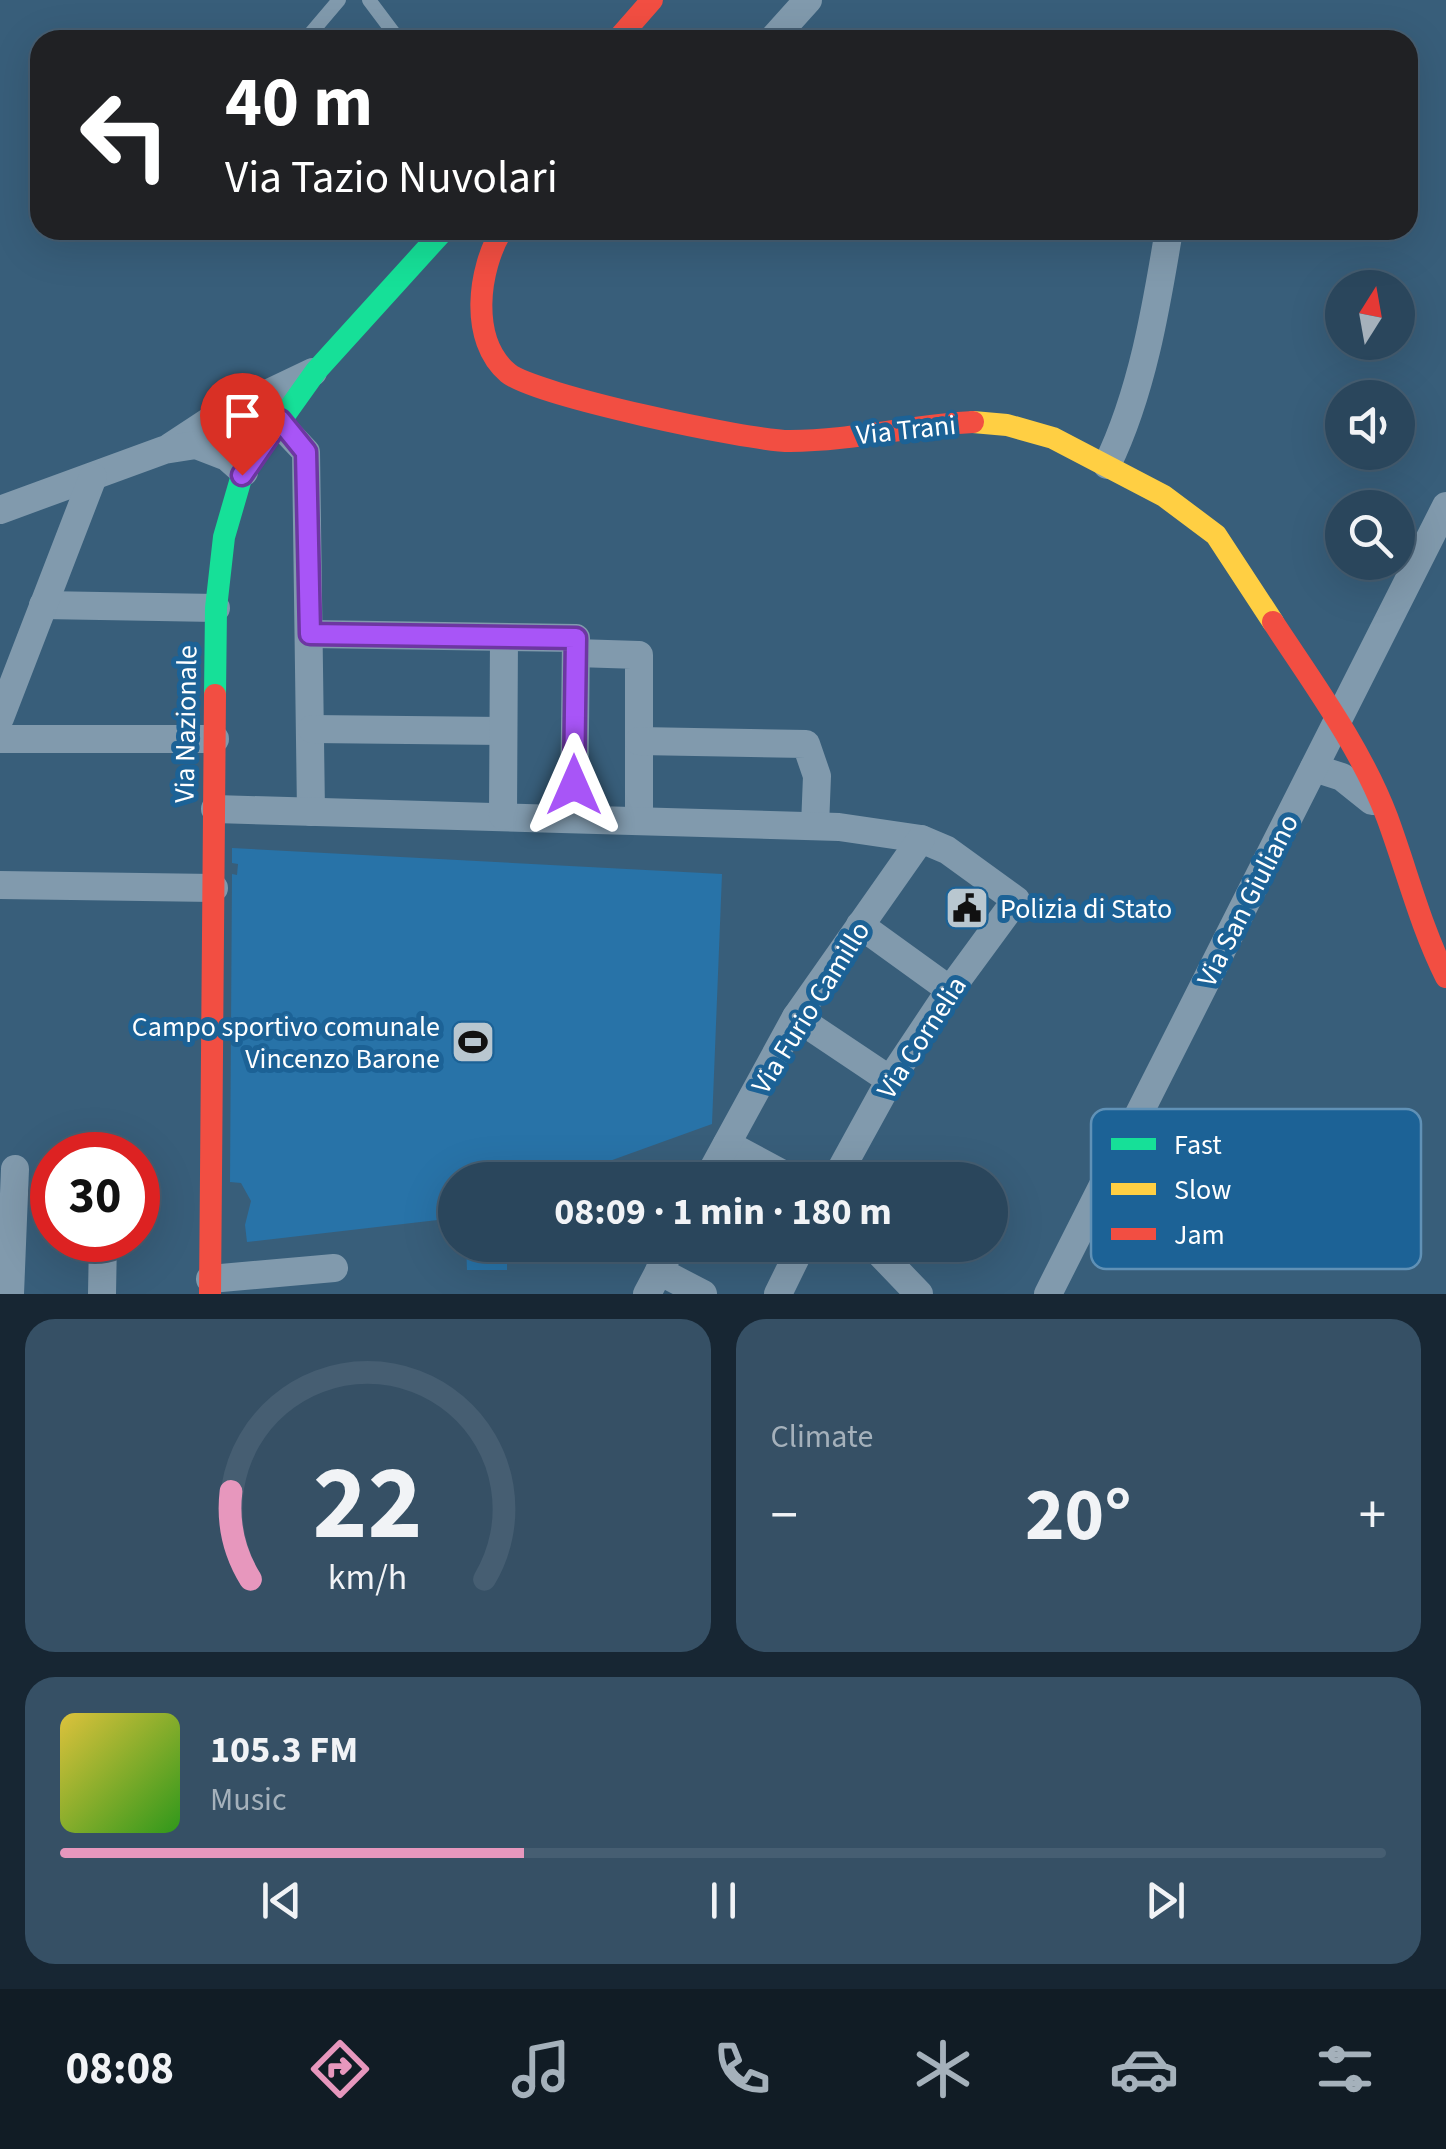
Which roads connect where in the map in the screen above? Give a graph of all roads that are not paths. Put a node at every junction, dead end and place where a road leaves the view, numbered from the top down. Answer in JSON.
{"nodes":[{"id":1,"x":339,"y":0,"type":"edge"},
{"id":2,"x":369,"y":0,"type":"edge"},
{"id":3,"x":652,"y":0,"type":"edge"},
{"id":4,"x":808,"y":0,"type":"edge"},
{"id":5,"x":314,"y":30,"type":"edge"},
{"id":6,"x":392,"y":30,"type":"edge"},
{"id":7,"x":626,"y":30,"type":"edge"},
{"id":8,"x":781,"y":30,"type":"edge"},
{"id":9,"x":435,"y":240,"type":"edge"},
{"id":10,"x":494,"y":240,"type":"edge"},
{"id":11,"x":1167,"y":240,"type":"edge"},
{"id":12,"x":316,"y":370,"type":"junction"},
{"id":13,"x":256,"y":398,"type":"junction"},
{"id":14,"x":280,"y":420,"type":"junction"},
{"id":15,"x":164,"y":450,"type":"junction"},
{"id":16,"x":1107,"y":465,"type":"junction"},
{"id":17,"x":244,"y":472,"type":"junction"},
{"id":18,"x":93,"y":477,"type":"junction"},
{"id":19,"x":1446,"y":506,"type":"edge"},
{"id":20,"x":0,"y":510,"type":"edge"},
{"id":21,"x":43,"y":605,"type":"junction"},
{"id":22,"x":216,"y":608,"type":"junction"},
{"id":23,"x":310,"y":634,"type":"junction"},
{"id":24,"x":504,"y":636,"type":"junction"},
{"id":25,"x":576,"y":646,"type":"junction"},
{"id":26,"x":0,"y":718,"type":"edge"},
{"id":27,"x":1336,"y":724,"type":"junction"},
{"id":28,"x":312,"y":729,"type":"junction"},
{"id":29,"x":503,"y":731,"type":"junction"},
{"id":30,"x":216,"y":738,"type":"junction"},
{"id":31,"x":0,"y":739,"type":"edge"},
{"id":32,"x":639,"y":741,"type":"junction"},
{"id":33,"x":1314,"y":768,"type":"junction"},
{"id":34,"x":215,"y":809,"type":"junction"},
{"id":35,"x":311,"y":812,"type":"junction"},
{"id":36,"x":1386,"y":814,"type":"junction"},
{"id":37,"x":502,"y":816,"type":"junction"},
{"id":38,"x":574,"y":818,"type":"junction"},
{"id":39,"x":639,"y":820,"type":"junction"},
{"id":40,"x":816,"y":826,"type":"junction"},
{"id":41,"x":921,"y":839,"type":"junction"},
{"id":42,"x":0,"y":885,"type":"edge"},
{"id":43,"x":214,"y":888,"type":"junction"},
{"id":44,"x":860,"y":925,"type":"junction"},
{"id":45,"x":1438,"y":942,"type":"edge"},
{"id":46,"x":1446,"y":978,"type":"edge"},
{"id":47,"x":950,"y":990,"type":"junction"},
{"id":48,"x":796,"y":1017,"type":"junction"},
{"id":49,"x":890,"y":1080,"type":"junction"},
{"id":50,"x":1142,"y":1109,"type":"edge"},
{"id":51,"x":727,"y":1144,"type":"junction"},
{"id":52,"x":718,"y":1162,"type":"edge"},
{"id":53,"x":760,"y":1162,"type":"edge"},
{"id":54,"x":846,"y":1162,"type":"edge"},
{"id":55,"x":16,"y":1169,"type":"dead end"},
{"id":56,"x":1091,"y":1209,"type":"edge"},
{"id":57,"x":103,"y":1262,"type":"edge"},
{"id":58,"x":794,"y":1262,"type":"edge"},
{"id":59,"x":888,"y":1262,"type":"edge"},
{"id":60,"x":334,"y":1268,"type":"dead end"},
{"id":61,"x":653,"y":1283,"type":"edge"},
{"id":62,"x":210,"y":1286,"type":"edge"},
{"id":63,"x":10,"y":1294,"type":"edge"},
{"id":64,"x":102,"y":1294,"type":"edge"},
{"id":65,"x":703,"y":1294,"type":"edge"},
{"id":66,"x":778,"y":1294,"type":"edge"},
{"id":67,"x":919,"y":1294,"type":"edge"},
{"id":68,"x":1048,"y":1294,"type":"edge"}],
"edges":[{"from":1,"to":5,"type":"lane"},
{"from":2,"to":6,"type":"lane"},
{"from":3,"to":7,"type":"street"},
{"from":4,"to":8,"type":"street"},
{"from":9,"to":12,"type":"street","name":"Via Nazionale"},
{"from":10,"to":16,"type":"street","name":"Via Trani"},
{"from":11,"to":16,"type":"street"},
{"from":12,"to":13,"type":"street"},
{"from":12,"to":14,"type":"street","name":"Via Nazionale"},
{"from":13,"to":14,"type":"street"},
{"from":13,"to":15,"type":"street"},
{"from":14,"to":17,"type":"street","name":"Via Nazionale"},
{"from":14,"to":23,"type":"street"},
{"from":15,"to":17,"type":"street"},
{"from":15,"to":18,"type":"street"},
{"from":16,"to":27,"type":"street","name":"Via Trani"},
{"from":17,"to":22,"type":"street","name":"Via Nazionale"},
{"from":18,"to":20,"type":"street"},
{"from":18,"to":21,"type":"street"},
{"from":19,"to":27,"type":"street","name":"Via San Giuliano"},
{"from":21,"to":22,"type":"street"},
{"from":21,"to":26,"type":"street"},
{"from":22,"to":30,"type":"street","name":"Via Nazionale"},
{"from":23,"to":24,"type":"street"},
{"from":23,"to":28,"type":"street"},
{"from":24,"to":25,"type":"street"},
{"from":24,"to":29,"type":"street"},
{"from":25,"to":32,"type":"street"},
{"from":25,"to":38,"type":"street"},
{"from":27,"to":33,"type":"street","name":"Via San Giuliano"},
{"from":27,"to":36,"type":"street","name":"Via Trani"},
{"from":28,"to":29,"type":"street"},
{"from":28,"to":35,"type":"street"},
{"from":29,"to":37,"type":"street"},
{"from":30,"to":31,"type":"street"},
{"from":30,"to":34,"type":"street","name":"Via Nazionale"},
{"from":32,"to":39,"type":"street"},
{"from":32,"to":40,"type":"street"},
{"from":33,"to":36,"type":"street"},
{"from":33,"to":50,"type":"street","name":"Via San Giuliano"},
{"from":34,"to":35,"type":"street"},
{"from":34,"to":43,"type":"street","name":"Via Nazionale"},
{"from":35,"to":37,"type":"street"},
{"from":36,"to":45,"type":"street","name":"Via Trani"},
{"from":37,"to":38,"type":"street"},
{"from":38,"to":39,"type":"street"},
{"from":39,"to":40,"type":"street"},
{"from":40,"to":41,"type":"street"},
{"from":41,"to":44,"type":"street","name":"Via Furio Camillo"},
{"from":41,"to":47,"type":"street","name":"Via Cornelia"},
{"from":42,"to":43,"type":"street"},
{"from":43,"to":62,"type":"street","name":"Via Nazionale"},
{"from":44,"to":47,"type":"street"},
{"from":44,"to":48,"type":"street","name":"Via Furio Camillo"},
{"from":45,"to":46,"type":"street","name":"Via Trani"},
{"from":47,"to":49,"type":"street","name":"Via Cornelia"},
{"from":48,"to":49,"type":"street"},
{"from":48,"to":51,"type":"street","name":"Via Furio Camillo"},
{"from":49,"to":54,"type":"street","name":"Via Cornelia"},
{"from":51,"to":52,"type":"street","name":"Via Furio Camillo"},
{"from":51,"to":53,"type":"street"},
{"from":55,"to":63,"type":"street"},
{"from":56,"to":68,"type":"street","name":"Via San Giuliano"},
{"from":57,"to":64,"type":"street"},
{"from":58,"to":66,"type":"street"},
{"from":59,"to":67,"type":"street"},
{"from":60,"to":62,"type":"street"},
{"from":61,"to":65,"type":"street"}]}
